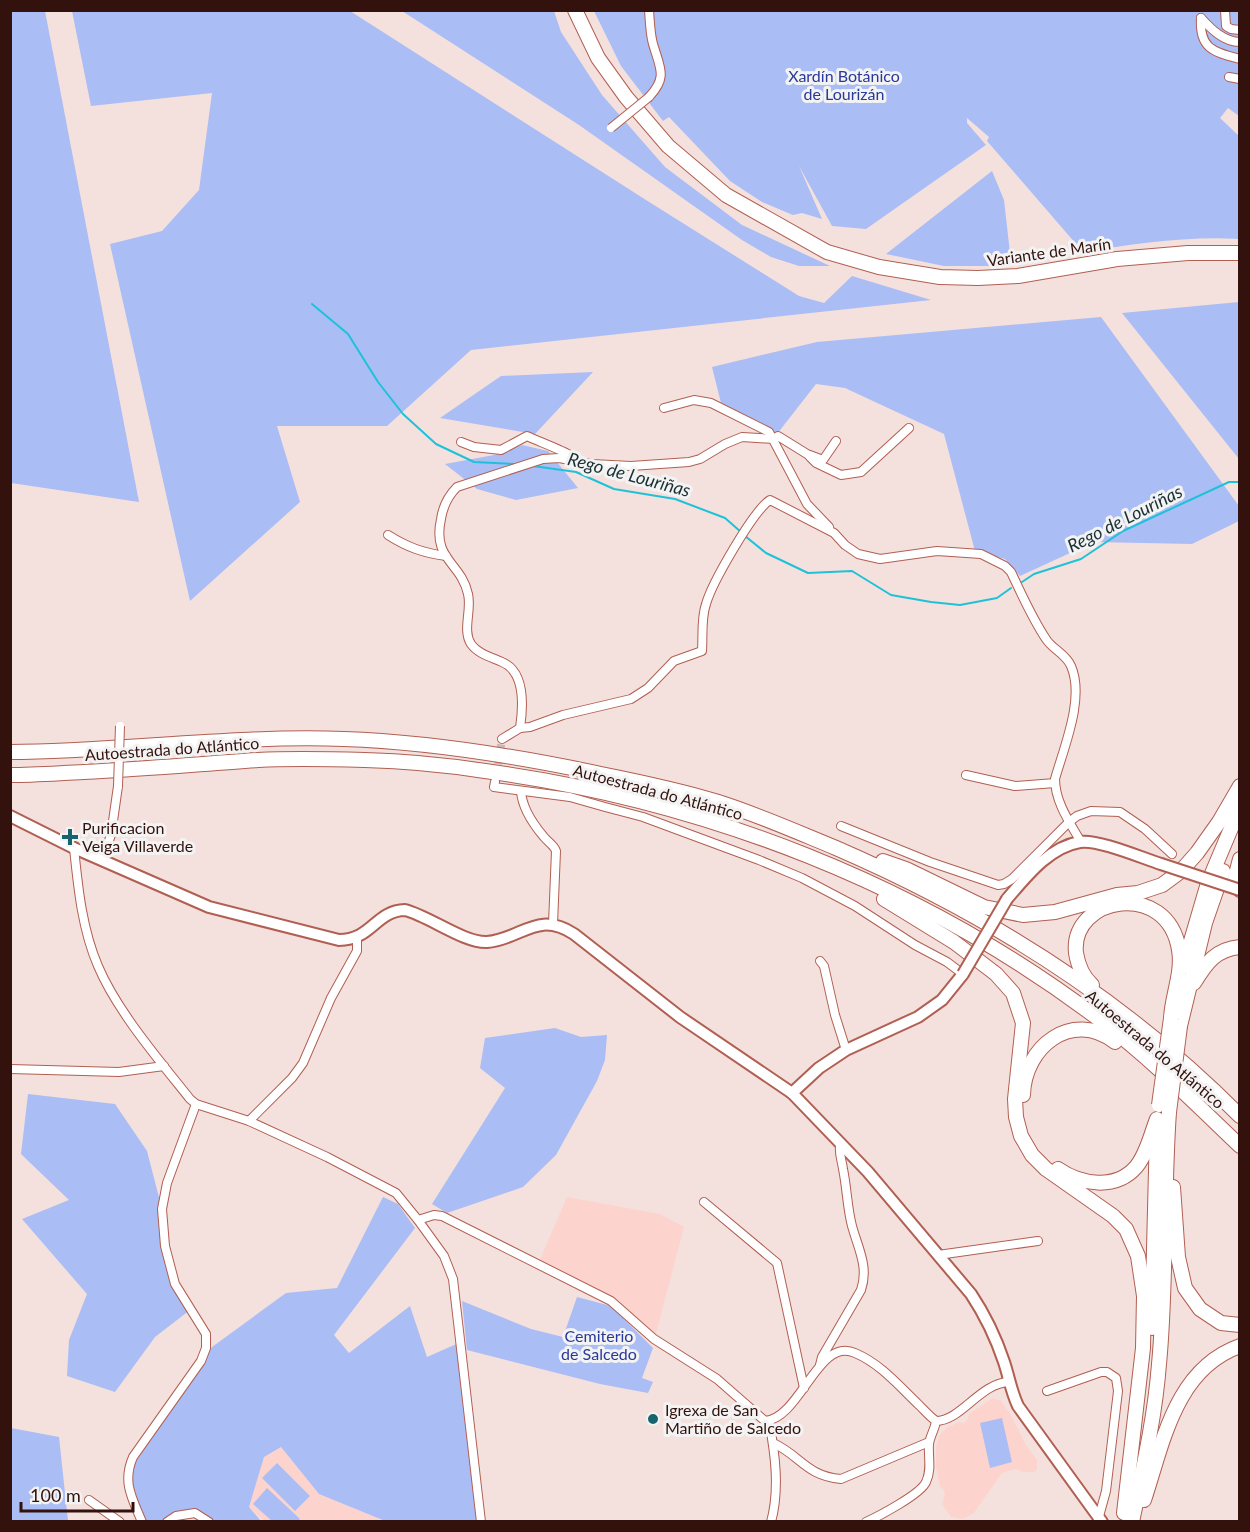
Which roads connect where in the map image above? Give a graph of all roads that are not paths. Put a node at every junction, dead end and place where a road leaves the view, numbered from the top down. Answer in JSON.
{"nodes":[{"id":1,"x":575,"y":10,"type":"edge"},
{"id":2,"x":649,"y":10,"type":"edge"},
{"id":3,"x":1225,"y":10,"type":"edge"},
{"id":4,"x":1239,"y":30,"type":"edge"},
{"id":5,"x":1239,"y":42,"type":"edge"},
{"id":6,"x":1239,"y":59,"type":"edge"},
{"id":7,"x":1229,"y":77,"type":"dead end"},
{"id":8,"x":1239,"y":79,"type":"edge"},
{"id":9,"x":611,"y":128,"type":"dead end"},
{"id":10,"x":1239,"y":253,"type":"edge"},
{"id":11,"x":664,"y":408,"type":"dead end"},
{"id":12,"x":909,"y":428,"type":"dead end"},
{"id":13,"x":774,"y":439,"type":"junction"},
{"id":14,"x":836,"y":441,"type":"dead end"},
{"id":15,"x":461,"y":442,"type":"dead end"},
{"id":16,"x":807,"y":454,"type":"junction"},
{"id":17,"x":569,"y":459,"type":"junction"},
{"id":18,"x":834,"y":532,"type":"junction"},
{"id":19,"x":388,"y":534,"type":"dead end"},
{"id":20,"x":446,"y":556,"type":"junction"},
{"id":21,"x":120,"y":726,"type":"dead end"},
{"id":22,"x":520,"y":728,"type":"junction"},
{"id":23,"x":502,"y":739,"type":"dead end"},
{"id":24,"x":10,"y":752,"type":"edge"},
{"id":25,"x":10,"y":775,"type":"edge"},
{"id":26,"x":966,"y":775,"type":"dead end"},
{"id":27,"x":495,"y":782,"type":"dead end"},
{"id":28,"x":1055,"y":783,"type":"junction"},
{"id":29,"x":1239,"y":786,"type":"edge"},
{"id":30,"x":521,"y":790,"type":"junction"},
{"id":31,"x":1239,"y":807,"type":"edge"},
{"id":32,"x":10,"y":816,"type":"edge"},
{"id":33,"x":776,"y":822,"type":"junction"},
{"id":34,"x":1069,"y":822,"type":"junction"},
{"id":35,"x":841,"y":825,"type":"dead end"},
{"id":36,"x":1239,"y":830,"type":"edge"},
{"id":37,"x":1081,"y":842,"type":"junction"},
{"id":38,"x":74,"y":848,"type":"junction"},
{"id":39,"x":1172,"y":854,"type":"dead end"},
{"id":40,"x":102,"y":860,"type":"junction"},
{"id":41,"x":818,"y":860,"type":"junction"},
{"id":42,"x":1239,"y":860,"type":"edge"},
{"id":43,"x":1239,"y":890,"type":"edge"},
{"id":44,"x":553,"y":924,"type":"junction"},
{"id":45,"x":357,"y":938,"type":"junction"},
{"id":46,"x":1239,"y":947,"type":"edge"},
{"id":47,"x":820,"y":961,"type":"dead end"},
{"id":48,"x":963,"y":974,"type":"junction"},
{"id":49,"x":1186,"y":997,"type":"junction"},
{"id":50,"x":1125,"y":1014,"type":"junction"},
{"id":51,"x":1174,"y":1018,"type":"junction"},
{"id":52,"x":846,"y":1050,"type":"junction"},
{"id":53,"x":164,"y":1066,"type":"junction"},
{"id":54,"x":1188,"y":1066,"type":"junction"},
{"id":55,"x":10,"y":1069,"type":"edge"},
{"id":56,"x":792,"y":1093,"type":"junction"},
{"id":57,"x":1191,"y":1099,"type":"junction"},
{"id":58,"x":1239,"y":1101,"type":"edge"},
{"id":59,"x":196,"y":1104,"type":"junction"},
{"id":60,"x":1163,"y":1116,"type":"junction"},
{"id":61,"x":1239,"y":1116,"type":"edge"},
{"id":62,"x":249,"y":1121,"type":"junction"},
{"id":63,"x":840,"y":1146,"type":"junction"},
{"id":64,"x":1239,"y":1146,"type":"edge"},
{"id":65,"x":1239,"y":1158,"type":"edge"},
{"id":66,"x":704,"y":1202,"type":"dead end"},
{"id":67,"x":418,"y":1220,"type":"junction"},
{"id":68,"x":1038,"y":1241,"type":"dead end"},
{"id":69,"x":938,"y":1255,"type":"junction"},
{"id":70,"x":1239,"y":1325,"type":"edge"},
{"id":71,"x":1239,"y":1346,"type":"edge"},
{"id":72,"x":820,"y":1366,"type":"junction"},
{"id":73,"x":1009,"y":1382,"type":"junction"},
{"id":74,"x":804,"y":1388,"type":"junction"},
{"id":75,"x":1047,"y":1391,"type":"dead end"},
{"id":76,"x":769,"y":1420,"type":"junction"},
{"id":77,"x":936,"y":1421,"type":"junction"},
{"id":78,"x":929,"y":1442,"type":"junction"},
{"id":79,"x":773,"y":1443,"type":"junction"},
{"id":80,"x":88,"y":1500,"type":"dead end"},
{"id":81,"x":1126,"y":1519,"type":"edge"},
{"id":82,"x":1100,"y":1520,"type":"edge"},
{"id":83,"x":120,"y":1521,"type":"edge"},
{"id":84,"x":142,"y":1521,"type":"edge"},
{"id":85,"x":167,"y":1521,"type":"edge"},
{"id":86,"x":209,"y":1521,"type":"edge"},
{"id":87,"x":481,"y":1521,"type":"edge"},
{"id":88,"x":771,"y":1521,"type":"edge"},
{"id":89,"x":866,"y":1521,"type":"edge"},
{"id":90,"x":1137,"y":1521,"type":"edge"}],
"edges":[{"from":1,"to":10,"type":"highway","name":"Variante de Marín"},
{"from":2,"to":9,"type":"street","bridge":true},
{"from":3,"to":4,"type":"street"},
{"from":5,"to":6,"type":"street"},
{"from":7,"to":8,"type":"street"},
{"from":11,"to":13,"type":"street"},
{"from":12,"to":16,"type":"street"},
{"from":13,"to":16,"type":"street"},
{"from":13,"to":17,"type":"street"},
{"from":13,"to":18,"type":"street"},
{"from":14,"to":16,"type":"street"},
{"from":15,"to":17,"type":"street"},
{"from":17,"to":20,"type":"street"},
{"from":18,"to":22,"type":"street"},
{"from":18,"to":28,"type":"street"},
{"from":19,"to":20,"type":"street"},
{"from":20,"to":22,"type":"street"},
{"from":21,"to":40,"type":"street","bridge":true},
{"from":22,"to":23,"type":"street"},
{"from":24,"to":33,"type":"highway","name":"Autoestrada do Atlántico"},
{"from":25,"to":41,"type":"highway","name":"Autoestrada do Atlántico"},
{"from":26,"to":28,"type":"street"},
{"from":27,"to":30,"type":"street"},
{"from":28,"to":34,"type":"street"},
{"from":29,"to":33,"type":"highway"},
{"from":30,"to":44,"type":"street"},
{"from":30,"to":48,"type":"street"},
{"from":31,"to":51,"type":"highway"},
{"from":32,"to":38,"type":"street"},
{"from":33,"to":50,"type":"highway","name":"Autoestrada do Atlántico"},
{"from":34,"to":35,"type":"street"},
{"from":34,"to":37,"type":"street"},
{"from":34,"to":39,"type":"street"},
{"from":36,"to":49,"type":"highway"},
{"from":37,"to":43,"type":"street","bridge":true},
{"from":37,"to":48,"type":"street","bridge":true},
{"from":38,"to":40,"type":"street"},
{"from":38,"to":53,"type":"street"},
{"from":40,"to":45,"type":"street"},
{"from":41,"to":57,"type":"highway","name":"Autoestrada do Atlántico"},
{"from":41,"to":81,"type":"highway"},
{"from":42,"to":43,"type":"highway"},
{"from":44,"to":45,"type":"street"},
{"from":44,"to":56,"type":"street"},
{"from":45,"to":62,"type":"street"},
{"from":46,"to":49,"type":"highway"},
{"from":47,"to":52,"type":"street"},
{"from":48,"to":52,"type":"street"},
{"from":49,"to":51,"type":"highway"},
{"from":50,"to":51,"type":"highway"},
{"from":50,"to":54,"type":"highway","name":"Autoestrada do Atlántico"},
{"from":51,"to":60,"type":"highway","bridge":true},
{"from":52,"to":56,"type":"street"},
{"from":53,"to":55,"type":"street"},
{"from":53,"to":59,"type":"street"},
{"from":54,"to":58,"type":"highway"},
{"from":54,"to":61,"type":"highway","name":"Autoestrada do Atlántico"},
{"from":56,"to":63,"type":"street"},
{"from":57,"to":60,"type":"highway"},
{"from":57,"to":64,"type":"highway","name":"Autoestrada do Atlántico"},
{"from":57,"to":65,"type":"highway"},
{"from":59,"to":62,"type":"street"},
{"from":59,"to":84,"type":"street"},
{"from":60,"to":70,"type":"highway"},
{"from":60,"to":81,"type":"highway"},
{"from":62,"to":67,"type":"street"},
{"from":63,"to":69,"type":"street"},
{"from":63,"to":72,"type":"street"},
{"from":66,"to":74,"type":"street"},
{"from":67,"to":76,"type":"street"},
{"from":67,"to":87,"type":"street"},
{"from":68,"to":69,"type":"street"},
{"from":69,"to":73,"type":"street"},
{"from":71,"to":90,"type":"highway"},
{"from":72,"to":74,"type":"street"},
{"from":72,"to":77,"type":"street"},
{"from":73,"to":77,"type":"street"},
{"from":73,"to":82,"type":"street"},
{"from":74,"to":76,"type":"street"},
{"from":75,"to":82,"type":"street"},
{"from":76,"to":79,"type":"street"},
{"from":77,"to":78,"type":"street"},
{"from":78,"to":79,"type":"street"},
{"from":78,"to":89,"type":"street"},
{"from":79,"to":88,"type":"street"},
{"from":80,"to":83,"type":"street"},
{"from":85,"to":86,"type":"street"}]}
